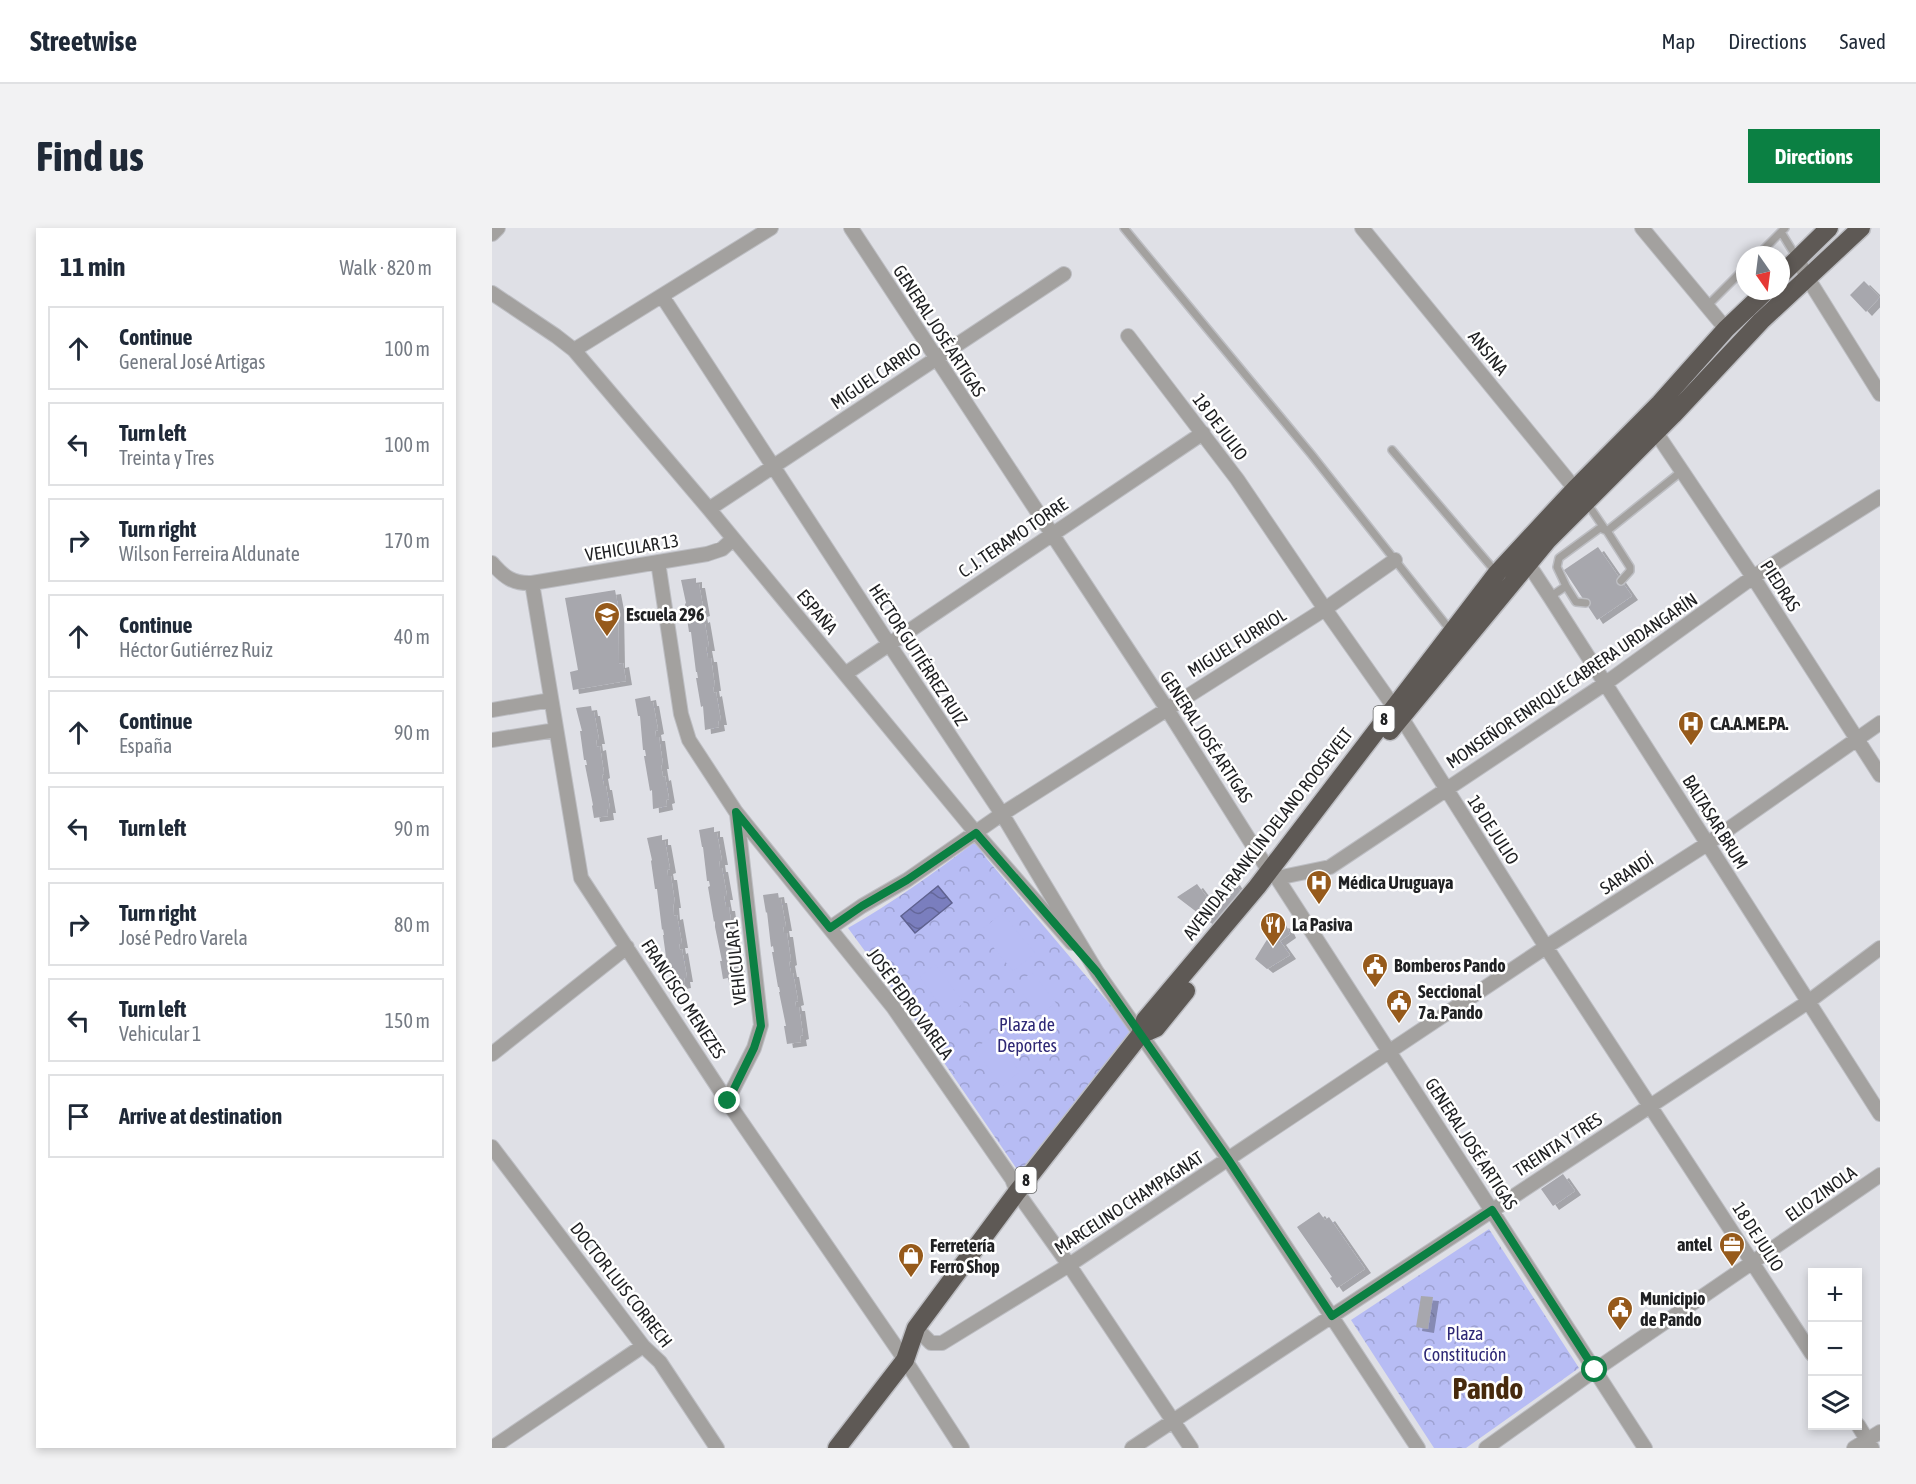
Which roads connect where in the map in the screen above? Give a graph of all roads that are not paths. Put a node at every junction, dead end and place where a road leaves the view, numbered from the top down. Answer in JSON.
{"nodes":[{"id":1,"x":498,"y":228,"type":"edge"},
{"id":2,"x":771,"y":228,"type":"edge"},
{"id":3,"x":851,"y":228,"type":"edge"},
{"id":4,"x":1124,"y":228,"type":"edge"},
{"id":5,"x":1362,"y":228,"type":"edge"},
{"id":6,"x":1642,"y":228,"type":"edge"},
{"id":7,"x":1829,"y":228,"type":"edge"},
{"id":8,"x":1861,"y":228,"type":"edge"},
{"id":9,"x":1783,"y":230,"type":"edge"},
{"id":10,"x":492,"y":234,"type":"edge"},
{"id":11,"x":1767,"y":246,"type":"edge"},
{"id":12,"x":1797,"y":258,"type":"junction"},
{"id":13,"x":1790,"y":265,"type":"edge"},
{"id":14,"x":1064,"y":274,"type":"dead end"},
{"id":15,"x":1736,"y":277,"type":"edge"},
{"id":16,"x":1807,"y":277,"type":"junction"},
{"id":17,"x":662,"y":296,"type":"junction"},
{"id":18,"x":493,"y":297,"type":"edge"},
{"id":19,"x":1757,"y":300,"type":"edge"},
{"id":20,"x":1707,"y":306,"type":"junction"},
{"id":21,"x":1726,"y":329,"type":"junction"},
{"id":22,"x":1128,"y":336,"type":"dead end"},
{"id":23,"x":574,"y":350,"type":"junction"},
{"id":24,"x":935,"y":358,"type":"junction"},
{"id":25,"x":1880,"y":394,"type":"edge"},
{"id":26,"x":1651,"y":425,"type":"junction"},
{"id":27,"x":1203,"y":433,"type":"junction"},
{"id":28,"x":1392,"y":450,"type":"dead end"},
{"id":29,"x":774,"y":466,"type":"junction"},
{"id":30,"x":1682,"y":471,"type":"junction"},
{"id":31,"x":1580,"y":495,"type":"junction"},
{"id":32,"x":1880,"y":497,"type":"edge"},
{"id":33,"x":710,"y":509,"type":"junction"},
{"id":34,"x":1605,"y":530,"type":"junction"},
{"id":35,"x":1050,"y":534,"type":"junction"},
{"id":36,"x":733,"y":539,"type":"junction"},
{"id":37,"x":1547,"y":541,"type":"junction"},
{"id":38,"x":1559,"y":558,"type":"junction"},
{"id":39,"x":1522,"y":559,"type":"junction"},
{"id":40,"x":1395,"y":560,"type":"junction"},
{"id":41,"x":658,"y":562,"type":"junction"},
{"id":42,"x":492,"y":563,"type":"edge"},
{"id":43,"x":1497,"y":573,"type":"junction"},
{"id":44,"x":1753,"y":578,"type":"junction"},
{"id":45,"x":1621,"y":580,"type":"dead end"},
{"id":46,"x":532,"y":583,"type":"junction"},
{"id":47,"x":1566,"y":586,"type":"junction"},
{"id":48,"x":1550,"y":597,"type":"junction"},
{"id":49,"x":1586,"y":603,"type":"dead end"},
{"id":50,"x":1325,"y":609,"type":"junction"},
{"id":51,"x":1451,"y":631,"type":"junction"},
{"id":52,"x":888,"y":644,"type":"junction"},
{"id":53,"x":845,"y":674,"type":"junction"},
{"id":54,"x":1606,"y":683,"type":"junction"},
{"id":55,"x":551,"y":700,"type":"junction"},
{"id":56,"x":1167,"y":709,"type":"junction"},
{"id":57,"x":492,"y":710,"type":"edge"},
{"id":58,"x":1397,"y":712,"type":"junction"},
{"id":59,"x":1880,"y":723,"type":"edge"},
{"id":60,"x":556,"y":730,"type":"junction"},
{"id":61,"x":1857,"y":738,"type":"junction"},
{"id":62,"x":492,"y":740,"type":"edge"},
{"id":63,"x":1880,"y":775,"type":"edge"},
{"id":64,"x":1445,"y":789,"type":"junction"},
{"id":65,"x":736,"y":812,"type":"junction"},
{"id":66,"x":1002,"y":814,"type":"junction"},
{"id":67,"x":976,"y":833,"type":"junction"},
{"id":68,"x":1707,"y":844,"type":"junction"},
{"id":69,"x":1273,"y":874,"type":"junction"},
{"id":70,"x":830,"y":928,"type":"junction"},
{"id":71,"x":627,"y":947,"type":"junction"},
{"id":72,"x":1546,"y":947,"type":"junction"},
{"id":73,"x":1880,"y":948,"type":"edge"},
{"id":74,"x":1097,"y":972,"type":"junction"},
{"id":75,"x":1808,"y":1002,"type":"junction"},
{"id":76,"x":1140,"y":1035,"type":"junction"},
{"id":77,"x":1390,"y":1051,"type":"junction"},
{"id":78,"x":492,"y":1054,"type":"edge"},
{"id":79,"x":728,"y":1101,"type":"junction"},
{"id":80,"x":1649,"y":1107,"type":"junction"},
{"id":81,"x":1880,"y":1114,"type":"edge"},
{"id":82,"x":492,"y":1147,"type":"edge"},
{"id":83,"x":1228,"y":1159,"type":"junction"},
{"id":84,"x":1880,"y":1175,"type":"edge"},
{"id":85,"x":1017,"y":1192,"type":"junction"},
{"id":86,"x":1492,"y":1210,"type":"junction"},
{"id":87,"x":1753,"y":1262,"type":"junction"},
{"id":88,"x":1069,"y":1265,"type":"junction"},
{"id":89,"x":1332,"y":1316,"type":"junction"},
{"id":90,"x":916,"y":1328,"type":"junction"},
{"id":91,"x":643,"y":1346,"type":"junction"},
{"id":92,"x":1808,"y":1348,"type":"edge"},
{"id":93,"x":905,"y":1360,"type":"junction"},
{"id":94,"x":1595,"y":1370,"type":"junction"},
{"id":95,"x":1172,"y":1421,"type":"junction"},
{"id":96,"x":1860,"y":1430,"type":"edge"},
{"id":97,"x":1880,"y":1432,"type":"edge"},
{"id":98,"x":1870,"y":1444,"type":"edge"},
{"id":99,"x":492,"y":1448,"type":"edge"},
{"id":100,"x":717,"y":1448,"type":"edge"},
{"id":101,"x":837,"y":1448,"type":"edge"},
{"id":102,"x":962,"y":1448,"type":"edge"},
{"id":103,"x":1132,"y":1448,"type":"edge"},
{"id":104,"x":1191,"y":1448,"type":"edge"},
{"id":105,"x":1418,"y":1448,"type":"edge"},
{"id":106,"x":1486,"y":1448,"type":"edge"},
{"id":107,"x":1646,"y":1448,"type":"edge"},
{"id":108,"x":1854,"y":1448,"type":"edge"}],
"edges":[{"from":1,"to":10,"type":"street"},
{"from":2,"to":17,"type":"street"},
{"from":3,"to":24,"type":"street","name":"GENERAL JOSÉ ARTIGAS"},
{"from":4,"to":40,"type":"lane"},
{"from":5,"to":31,"type":"street","name":"ANSINA"},
{"from":6,"to":20,"type":"street"},
{"from":7,"to":12,"type":"highway"},
{"from":8,"to":16,"type":"highway","number":"8"},
{"from":9,"to":11,"type":"lane"},
{"from":9,"to":12,"type":"lane"},
{"from":12,"to":13,"type":"highway"},
{"from":12,"to":16,"type":"street"},
{"from":14,"to":24,"type":"street","name":"MIGUEL CARRIO"},
{"from":15,"to":20,"type":"lane"},
{"from":16,"to":25,"type":"street"},
{"from":16,"to":26,"type":"highway","number":"8"},
{"from":17,"to":23,"type":"street"},
{"from":17,"to":29,"type":"street","name":"HÉCTOR GUTIÉRREZ RUIZ"},
{"from":18,"to":23,"type":"street","name":"ESPAÑA"},
{"from":19,"to":21,"type":"highway","number":"8"},
{"from":20,"to":21,"type":"street"},
{"from":21,"to":26,"type":"highway","number":"8"},
{"from":22,"to":27,"type":"street","name":"18 DE JULIO"},
{"from":23,"to":33,"type":"street","name":"ESPAÑA"},
{"from":24,"to":29,"type":"street","name":"MIGUEL CARRIO"},
{"from":24,"to":35,"type":"street","name":"GENERAL JOSÉ ARTIGAS"},
{"from":26,"to":30,"type":"street","name":"PIEDRAS"},
{"from":26,"to":31,"type":"highway","name":"AVENIDA FRANKLIN DELANO ROOSEVELT","number":"8"},
{"from":27,"to":35,"type":"street","name":"C. J. TERAMO TORRE"},
{"from":27,"to":50,"type":"street","name":"18 DE JULIO"},
{"from":28,"to":43,"type":"lane"},
{"from":29,"to":33,"type":"street","name":"MIGUEL CARRIO"},
{"from":29,"to":52,"type":"street","name":"HÉCTOR GUTIÉRREZ RUIZ"},
{"from":30,"to":34,"type":"lane"},
{"from":30,"to":44,"type":"street","name":"PIEDRAS"},
{"from":31,"to":34,"type":"lane"},
{"from":31,"to":37,"type":"highway","name":"AVENIDA FRANKLIN DELANO ROOSEVELT","number":"8"},
{"from":31,"to":39,"type":"highway","name":"AVENIDA FRANKLIN DELANO ROOSEVELT","number":"8"},
{"from":32,"to":44,"type":"street","name":"MONSEÑOR ENRIQUE CABRERA URDANGARÍN"},
{"from":33,"to":36,"type":"street","name":"ESPAÑA"},
{"from":34,"to":38,"type":"lane"},
{"from":34,"to":45,"type":"lane"},
{"from":35,"to":52,"type":"street","name":"C. J. TERAMO TORRE"},
{"from":35,"to":56,"type":"street","name":"GENERAL JOSÉ ARTIGAS"},
{"from":36,"to":41,"type":"street","name":"VEHICULAR 13"},
{"from":36,"to":53,"type":"street","name":"ESPAÑA"},
{"from":37,"to":38,"type":"lane"},
{"from":37,"to":39,"type":"highway","name":"AVENIDA FRANKLIN DELANO ROOSEVELT","number":"8"},
{"from":38,"to":47,"type":"lane"},
{"from":39,"to":43,"type":"highway","name":"AVENIDA FRANKLIN DELANO ROOSEVELT","number":"8"},
{"from":39,"to":48,"type":"street","name":"BALTASAR BRUM"},
{"from":39,"to":58,"type":"highway","name":"AVENIDA FRANKLIN DELANO ROOSEVELT","number":"8"},
{"from":40,"to":50,"type":"street","name":"MIGUEL FURRIOL"},
{"from":40,"to":51,"type":"lane"},
{"from":41,"to":46,"type":"street","name":"VEHICULAR 13"},
{"from":41,"to":65,"type":"street","name":"JOSÉ PEDRO VARELA"},
{"from":42,"to":46,"type":"street"},
{"from":43,"to":51,"type":"highway","name":"AVENIDA FRANKLIN DELANO ROOSEVELT","number":"8"},
{"from":44,"to":54,"type":"street","name":"MONSEÑOR ENRIQUE CABRERA URDANGARÍN"},
{"from":44,"to":61,"type":"street","name":"PIEDRAS"},
{"from":46,"to":55,"type":"street","name":"FRANCISCO MENEZES"},
{"from":47,"to":48,"type":"lane"},
{"from":47,"to":49,"type":"lane"},
{"from":48,"to":54,"type":"street","name":"BALTASAR BRUM"},
{"from":50,"to":56,"type":"street","name":"MIGUEL FURRIOL"},
{"from":50,"to":58,"type":"street","name":"18 DE JULIO"},
{"from":51,"to":58,"type":"highway","name":"AVENIDA FRANKLIN DELANO ROOSEVELT","number":"8"},
{"from":52,"to":53,"type":"street","name":"C. J. TERAMO TORRE"},
{"from":52,"to":66,"type":"street","name":"HÉCTOR GUTIÉRREZ RUIZ"},
{"from":53,"to":67,"type":"street","name":"ESPAÑA"},
{"from":54,"to":64,"type":"street","name":"MONSEÑOR ENRIQUE CABRERA URDANGARÍN"},
{"from":54,"to":68,"type":"street","name":"BALTASAR BRUM"},
{"from":55,"to":57,"type":"street"},
{"from":55,"to":60,"type":"street","name":"FRANCISCO MENEZES"},
{"from":56,"to":66,"type":"street","name":"MIGUEL FURRIOL"},
{"from":56,"to":69,"type":"street","name":"GENERAL JOSÉ ARTIGAS"},
{"from":58,"to":64,"type":"street","name":"18 DE JULIO"},
{"from":58,"to":69,"type":"highway","name":"AVENIDA FRANKLIN DELANO ROOSEVELT","number":"8"},
{"from":59,"to":61,"type":"street","name":"SARANDÍ"},
{"from":60,"to":62,"type":"street"},
{"from":60,"to":71,"type":"street","name":"FRANCISCO MENEZES"},
{"from":61,"to":63,"type":"street","name":"PIEDRAS"},
{"from":61,"to":68,"type":"street","name":"SARANDÍ"},
{"from":64,"to":69,"type":"street","name":"MONSEÑOR ENRIQUE CABRERA URDANGARÍN"},
{"from":64,"to":72,"type":"street","name":"18 DE JULIO"},
{"from":65,"to":70,"type":"street","name":"JOSÉ PEDRO VARELA"},
{"from":65,"to":79,"type":"street","name":"VEHICULAR 1"},
{"from":66,"to":67,"type":"street","name":"MIGUEL FURRIOL"},
{"from":66,"to":74,"type":"street","name":"HÉCTOR GUTIÉRREZ RUIZ"},
{"from":67,"to":70,"type":"street","name":"MIGUEL FURRIOL"},
{"from":67,"to":74,"type":"street","name":"ESPAÑA"},
{"from":68,"to":72,"type":"street","name":"SARANDÍ"},
{"from":68,"to":75,"type":"street","name":"BALTASAR BRUM"},
{"from":69,"to":76,"type":"highway","name":"AVENIDA FRANKLIN DELANO ROOSEVELT","number":"8"},
{"from":69,"to":77,"type":"street","name":"GENERAL JOSÉ ARTIGAS"},
{"from":70,"to":85,"type":"street","name":"JOSÉ PEDRO VARELA"},
{"from":71,"to":78,"type":"street"},
{"from":71,"to":79,"type":"street","name":"FRANCISCO MENEZES"},
{"from":72,"to":77,"type":"street","name":"SARANDÍ"},
{"from":72,"to":80,"type":"street","name":"18 DE JULIO"},
{"from":73,"to":75,"type":"street","name":"TREINTA Y TRES"},
{"from":74,"to":76,"type":"street","name":"HÉCTOR GUTIÉRREZ RUIZ"},
{"from":75,"to":80,"type":"street","name":"TREINTA Y TRES"},
{"from":75,"to":81,"type":"street","name":"BALTASAR BRUM"},
{"from":76,"to":83,"type":"street","name":"HÉCTOR GUTIÉRREZ RUIZ"},
{"from":76,"to":85,"type":"highway","name":"AVENIDA FRANKLIN DELANO ROOSEVELT","number":"8"},
{"from":77,"to":83,"type":"street","name":"MARCELINO CHAMPAGNAT"},
{"from":77,"to":86,"type":"street","name":"GENERAL JOSÉ ARTIGAS"},
{"from":79,"to":93,"type":"street","name":"FRANCISCO MENEZES"},
{"from":80,"to":86,"type":"street","name":"TREINTA Y TRES"},
{"from":80,"to":87,"type":"street","name":"18 DE JULIO"},
{"from":82,"to":91,"type":"street","name":"DOCTOR LUIS CORRECH"},
{"from":83,"to":88,"type":"street","name":"MARCELINO CHAMPAGNAT"},
{"from":83,"to":89,"type":"street","name":"HÉCTOR GUTIÉRREZ RUIZ"},
{"from":84,"to":87,"type":"street","name":"ELIO ZINOLA"},
{"from":85,"to":88,"type":"street","name":"JOSÉ PEDRO VARELA"},
{"from":85,"to":90,"type":"highway","name":"AVENIDA FRANKLIN DELANO ROOSEVELT","number":"8"},
{"from":86,"to":89,"type":"street","name":"TREINTA Y TRES"},
{"from":86,"to":94,"type":"street","name":"GENERAL JOSÉ ARTIGAS"},
{"from":87,"to":92,"type":"street","name":"18 DE JULIO"},
{"from":87,"to":94,"type":"street","name":"ELIO ZINOLA"},
{"from":88,"to":90,"type":"street","name":"MARCELINO CHAMPAGNAT"},
{"from":88,"to":95,"type":"street","name":"JOSÉ PEDRO VARELA"},
{"from":89,"to":95,"type":"street","name":"TREINTA Y TRES"},
{"from":89,"to":105,"type":"street","name":"HÉCTOR GUTIÉRREZ RUIZ"},
{"from":90,"to":93,"type":"highway","name":"AVENIDA FRANKLIN DELANO ROOSEVELT","number":"8"},
{"from":91,"to":99,"type":"street"},
{"from":91,"to":100,"type":"street","name":"DOCTOR LUIS CORRECH"},
{"from":93,"to":101,"type":"highway","name":"AVENIDA FRANKLIN DELANO ROOSEVELT","number":"8"},
{"from":93,"to":102,"type":"street","name":"FRANCISCO MENEZES"},
{"from":94,"to":106,"type":"street","name":"ELIO ZINOLA"},
{"from":94,"to":107,"type":"street","name":"GENERAL JOSÉ ARTIGAS"},
{"from":95,"to":103,"type":"street","name":"TREINTA Y TRES"},
{"from":95,"to":104,"type":"street","name":"JOSÉ PEDRO VARELA"},
{"from":96,"to":98,"type":"street"},
{"from":97,"to":98,"type":"street"},
{"from":98,"to":108,"type":"street"}]}
